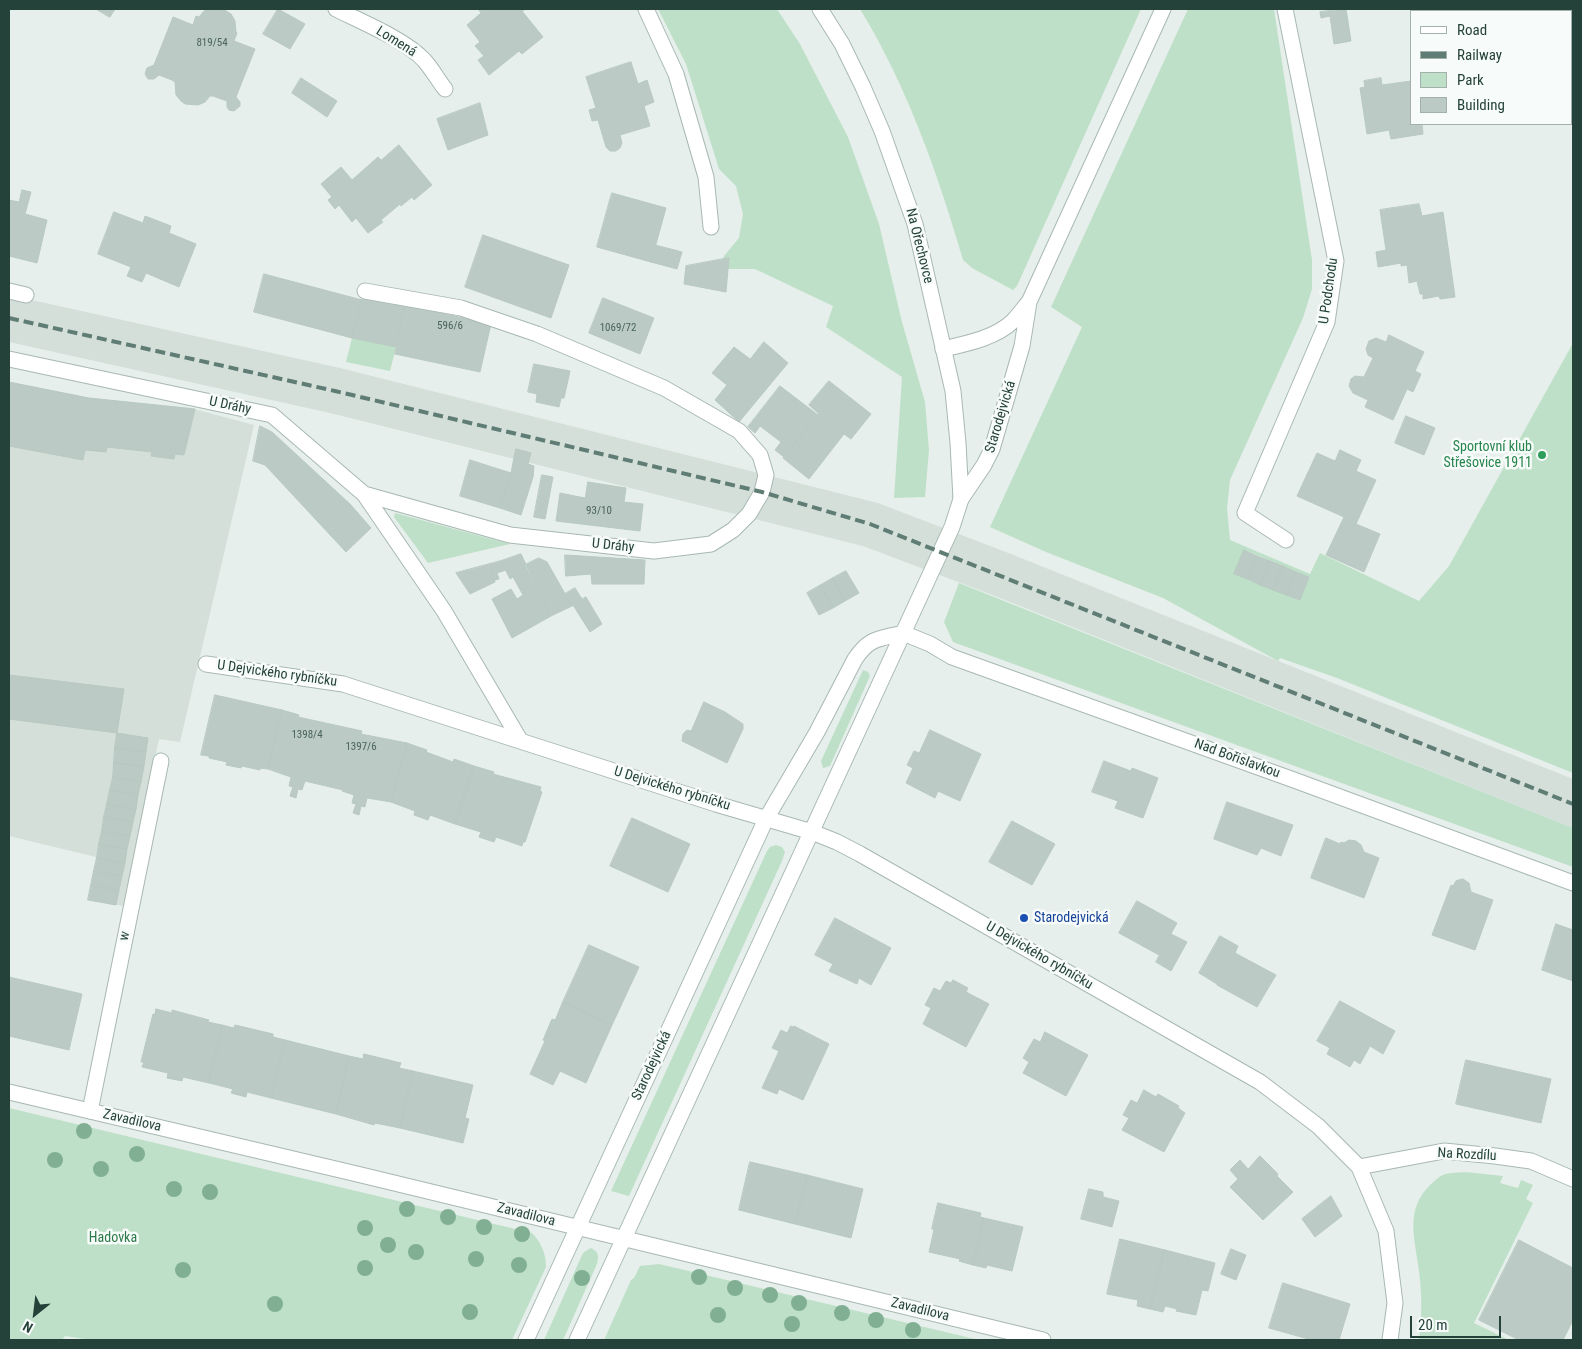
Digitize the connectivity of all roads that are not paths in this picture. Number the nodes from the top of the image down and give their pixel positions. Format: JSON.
{"nodes":[{"id":1,"x":336,"y":9,"type":"edge"},
{"id":2,"x":646,"y":9,"type":"edge"},
{"id":3,"x":820,"y":9,"type":"edge"},
{"id":4,"x":1163,"y":9,"type":"edge"},
{"id":5,"x":1285,"y":9,"type":"edge"},
{"id":6,"x":445,"y":90,"type":"dead end"},
{"id":7,"x":711,"y":226,"type":"dead end"},
{"id":8,"x":365,"y":290,"type":"dead end"},
{"id":9,"x":9,"y":291,"type":"edge"},
{"id":10,"x":26,"y":295,"type":"dead end"},
{"id":11,"x":1029,"y":302,"type":"junction"},
{"id":12,"x":943,"y":349,"type":"junction"},
{"id":13,"x":9,"y":359,"type":"edge"},
{"id":14,"x":364,"y":494,"type":"junction"},
{"id":15,"x":961,"y":499,"type":"junction"},
{"id":16,"x":1286,"y":540,"type":"dead end"},
{"id":17,"x":903,"y":633,"type":"junction"},
{"id":18,"x":206,"y":664,"type":"dead end"},
{"id":19,"x":520,"y":740,"type":"junction"},
{"id":20,"x":161,"y":761,"type":"dead end"},
{"id":21,"x":766,"y":819,"type":"junction"},
{"id":22,"x":812,"y":832,"type":"junction"},
{"id":23,"x":1573,"y":883,"type":"edge"},
{"id":24,"x":9,"y":1092,"type":"edge"},
{"id":25,"x":90,"y":1111,"type":"junction"},
{"id":26,"x":1359,"y":1167,"type":"junction"},
{"id":27,"x":1573,"y":1179,"type":"edge"},
{"id":28,"x":577,"y":1228,"type":"junction"},
{"id":29,"x":624,"y":1239,"type":"junction"},
{"id":30,"x":526,"y":1340,"type":"edge"},
{"id":31,"x":577,"y":1340,"type":"edge"},
{"id":32,"x":1043,"y":1340,"type":"edge"},
{"id":33,"x":1390,"y":1340,"type":"edge"}],
"edges":[{"from":1,"to":6,"type":"street","name":"Lomená"},
{"from":2,"to":7,"type":"street"},
{"from":3,"to":12,"type":"street","name":"Na Ořechovce"},
{"from":4,"to":11,"type":"street","name":"Starodejvická"},
{"from":5,"to":16,"type":"street","name":"U Podchodu"},
{"from":8,"to":14,"type":"street","name":"U Dráhy"},
{"from":9,"to":10,"type":"street"},
{"from":11,"to":12,"type":"street","name":"Starodejvická"},
{"from":11,"to":15,"type":"street","name":"Starodejvická"},
{"from":12,"to":15,"type":"street","name":"Na Ořechovce"},
{"from":13,"to":14,"type":"street","name":"U Dráhy"},
{"from":14,"to":19,"type":"street"},
{"from":15,"to":17,"type":"street","name":"Starodejvická"},
{"from":17,"to":21,"type":"street","name":"Starodejvická"},
{"from":17,"to":22,"type":"street","name":"Starodejvická"},
{"from":17,"to":23,"type":"street","name":"Nad Bořislavkou"},
{"from":18,"to":19,"type":"street","name":"U Dejvického rybníčku"},
{"from":19,"to":21,"type":"street","name":"U Dejvického rybníčku"},
{"from":20,"to":25,"type":"street","name":"w"},
{"from":21,"to":22,"type":"street","name":"U Dejvického rybníčku"},
{"from":21,"to":28,"type":"street","name":"Starodejvická"},
{"from":22,"to":26,"type":"street","name":"U Dejvického rybníčku"},
{"from":22,"to":29,"type":"street","name":"Starodejvická"},
{"from":24,"to":25,"type":"street","name":"Zavadilova"},
{"from":25,"to":28,"type":"street","name":"Zavadilova"},
{"from":26,"to":27,"type":"street","name":"Na Rozdílu"},
{"from":26,"to":33,"type":"street","name":"U Dejvického rybníčku"},
{"from":28,"to":29,"type":"street","name":"Zavadilova"},
{"from":28,"to":30,"type":"street","name":"Starodejvická"},
{"from":29,"to":31,"type":"street","name":"Starodejvická"},
{"from":29,"to":32,"type":"street","name":"Zavadilova"}]}
